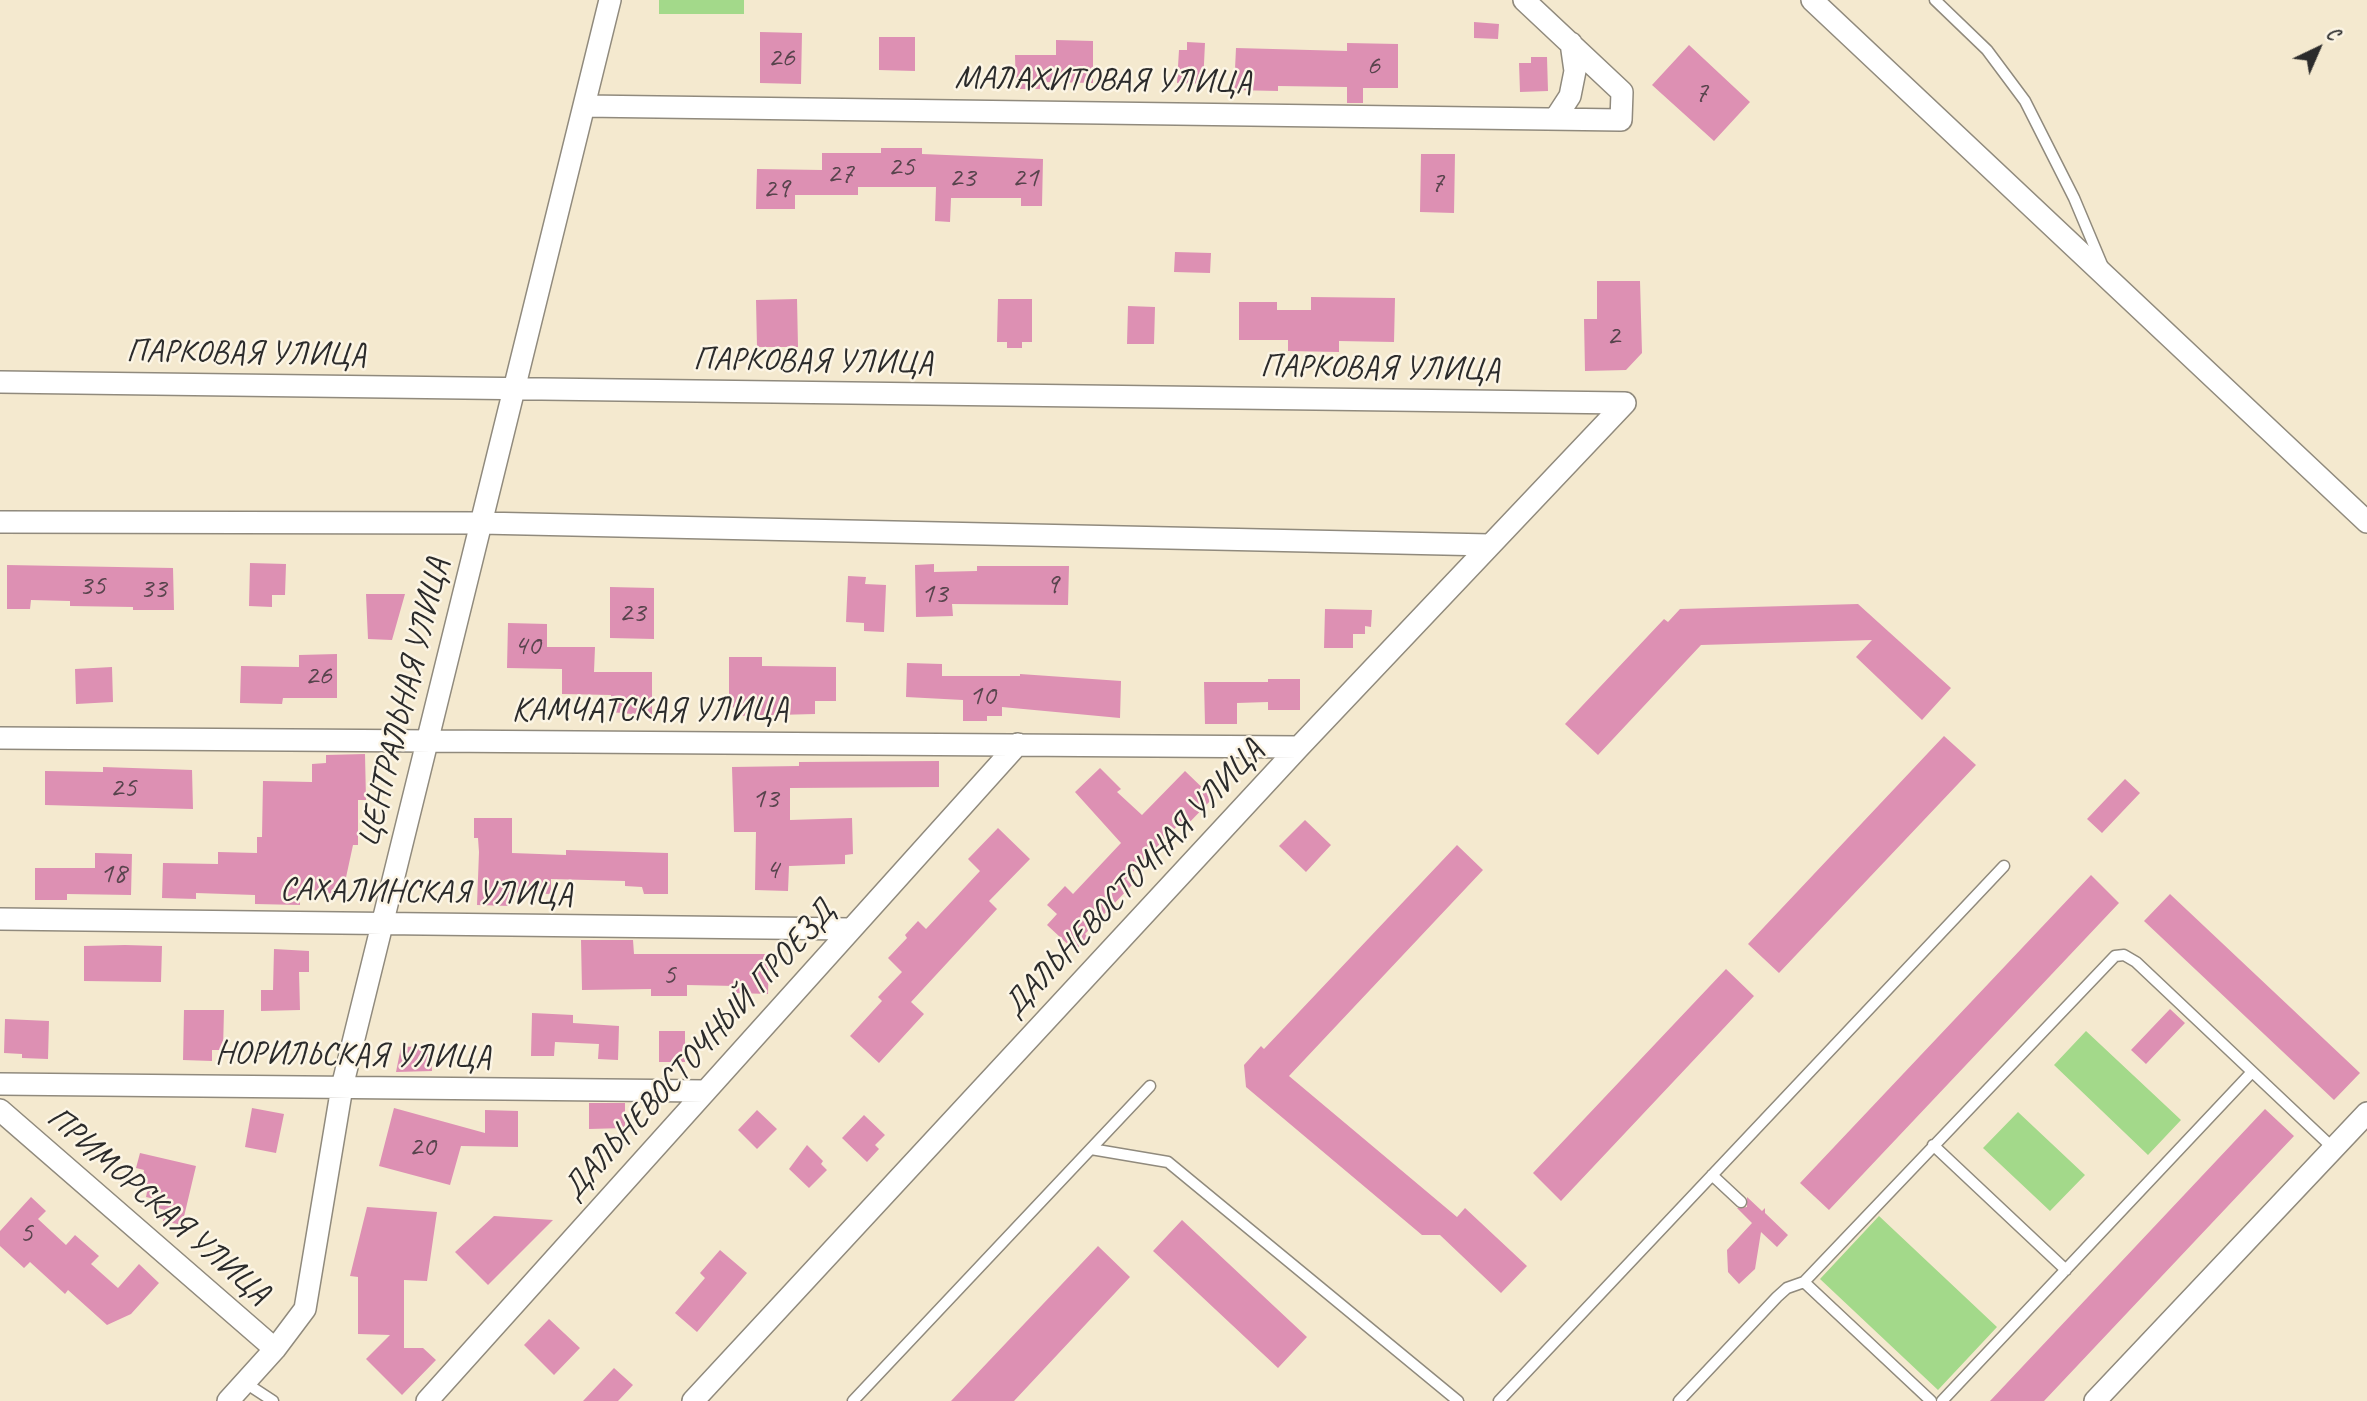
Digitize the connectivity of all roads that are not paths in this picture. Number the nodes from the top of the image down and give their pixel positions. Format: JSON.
{"nodes":[{"id":1,"x":610,"y":0,"type":"edge"},
{"id":2,"x":1524,"y":0,"type":"edge"},
{"id":3,"x":1811,"y":0,"type":"edge"},
{"id":4,"x":1935,"y":0,"type":"edge"},
{"id":5,"x":1572,"y":43,"type":"junction"},
{"id":6,"x":584,"y":106,"type":"junction"},
{"id":7,"x":1555,"y":119,"type":"junction"},
{"id":8,"x":2109,"y":280,"type":"junction"},
{"id":9,"x":0,"y":382,"type":"edge"},
{"id":10,"x":514,"y":390,"type":"junction"},
{"id":11,"x":1625,"y":403,"type":"joint"},
{"id":12,"x":0,"y":522,"type":"edge"},
{"id":13,"x":2367,"y":522,"type":"edge"},
{"id":14,"x":481,"y":523,"type":"junction"},
{"id":15,"x":1490,"y":545,"type":"junction"},
{"id":16,"x":0,"y":738,"type":"edge"},
{"id":17,"x":427,"y":741,"type":"junction"},
{"id":18,"x":1018,"y":744,"type":"junction"},
{"id":19,"x":1299,"y":747,"type":"junction"},
{"id":20,"x":2004,"y":866,"type":"dead end"},
{"id":21,"x":0,"y":919,"type":"edge"},
{"id":22,"x":382,"y":925,"type":"junction"},
{"id":23,"x":851,"y":929,"type":"junction"},
{"id":24,"x":2252,"y":1072,"type":"junction"},
{"id":25,"x":0,"y":1084,"type":"edge"},
{"id":26,"x":1150,"y":1086,"type":"dead end"},
{"id":27,"x":342,"y":1087,"type":"junction"},
{"id":28,"x":705,"y":1091,"type":"junction"},
{"id":29,"x":0,"y":1110,"type":"edge"},
{"id":30,"x":2367,"y":1112,"type":"edge"},
{"id":31,"x":1933,"y":1145,"type":"junction"},
{"id":32,"x":2333,"y":1148,"type":"junction"},
{"id":33,"x":1091,"y":1149,"type":"junction"},
{"id":34,"x":1713,"y":1175,"type":"junction"},
{"id":35,"x":1741,"y":1202,"type":"dead end"},
{"id":36,"x":2066,"y":1270,"type":"junction"},
{"id":37,"x":1804,"y":1282,"type":"junction"},
{"id":38,"x":275,"y":1349,"type":"junction"},
{"id":39,"x":244,"y":1382,"type":"junction"},
{"id":40,"x":228,"y":1401,"type":"edge"},
{"id":41,"x":273,"y":1401,"type":"edge"},
{"id":42,"x":427,"y":1401,"type":"edge"},
{"id":43,"x":693,"y":1401,"type":"edge"},
{"id":44,"x":853,"y":1401,"type":"edge"},
{"id":45,"x":1458,"y":1401,"type":"edge"},
{"id":46,"x":1499,"y":1401,"type":"edge"},
{"id":47,"x":1679,"y":1401,"type":"edge"},
{"id":48,"x":1931,"y":1401,"type":"edge"},
{"id":49,"x":1942,"y":1401,"type":"edge"},
{"id":50,"x":2095,"y":1401,"type":"edge"}],
"edges":[{"from":1,"to":6,"type":"street","name":"ЦЕНТРАЛЬНАЯ УЛИЦА"},
{"from":2,"to":5,"type":"street"},
{"from":3,"to":8,"type":"street"},
{"from":4,"to":8,"type":"lane"},
{"from":5,"to":7,"type":"street"},
{"from":5,"to":7,"type":"street","name":"МАЛАХИТОВАЯ УЛИЦА"},
{"from":6,"to":7,"type":"street","name":"МАЛАХИТОВАЯ УЛИЦА"},
{"from":6,"to":10,"type":"street","name":"ЦЕНТРАЛЬНАЯ УЛИЦА"},
{"from":8,"to":13,"type":"street"},
{"from":9,"to":10,"type":"street","name":"ПАРКОВАЯ УЛИЦА"},
{"from":10,"to":11,"type":"street","name":"ПАРКОВАЯ УЛИЦА"},
{"from":10,"to":14,"type":"street","name":"ЦЕНТРАЛЬНАЯ УЛИЦА"},
{"from":11,"to":15,"type":"street","name":"ДАЛЬНЕВОСТОЧНАЯ УЛИЦА"},
{"from":12,"to":14,"type":"street"},
{"from":14,"to":15,"type":"street"},
{"from":14,"to":17,"type":"street","name":"ЦЕНТРАЛЬНАЯ УЛИЦА"},
{"from":15,"to":19,"type":"street","name":"ДАЛЬНЕВОСТОЧНАЯ УЛИЦА"},
{"from":16,"to":17,"type":"street","name":"КАМЧАТСКАЯ УЛИЦА"},
{"from":17,"to":18,"type":"street","name":"КАМЧАТСКАЯ УЛИЦА"},
{"from":17,"to":22,"type":"street","name":"ЦЕНТРАЛЬНАЯ УЛИЦА"},
{"from":18,"to":19,"type":"street","name":"КАМЧАТСКАЯ УЛИЦА"},
{"from":18,"to":23,"type":"street","name":"ДАЛЬНЕВОСТОЧНЫЙ ПРОЕЗД"},
{"from":19,"to":43,"type":"street","name":"ДАЛЬНЕВОСТОЧНАЯ УЛИЦА"},
{"from":20,"to":34,"type":"lane"},
{"from":21,"to":22,"type":"street","name":"САХАЛИНСКАЯ УЛИЦА"},
{"from":22,"to":23,"type":"street","name":"САХАЛИНСКАЯ УЛИЦА"},
{"from":22,"to":27,"type":"street","name":"ЦЕНТРАЛЬНАЯ УЛИЦА"},
{"from":23,"to":28,"type":"street","name":"ДАЛЬНЕВОСТОЧНЫЙ ПРОЕЗД"},
{"from":24,"to":31,"type":"lane"},
{"from":24,"to":32,"type":"lane"},
{"from":24,"to":36,"type":"lane"},
{"from":25,"to":27,"type":"street","name":"НОРИЛЬСКАЯ УЛИЦА"},
{"from":26,"to":33,"type":"lane"},
{"from":27,"to":28,"type":"street","name":"НОРИЛЬСКАЯ УЛИЦА"},
{"from":27,"to":38,"type":"street","name":"ЦЕНТРАЛЬНАЯ УЛИЦА"},
{"from":28,"to":42,"type":"street","name":"ДАЛЬНЕВОСТОЧНЫЙ ПРОЕЗД"},
{"from":29,"to":38,"type":"street","name":"ПРИМОРСКАЯ УЛИЦА"},
{"from":30,"to":32,"type":"street"},
{"from":31,"to":36,"type":"lane"},
{"from":31,"to":37,"type":"lane"},
{"from":32,"to":50,"type":"street"},
{"from":33,"to":44,"type":"lane"},
{"from":33,"to":45,"type":"lane"},
{"from":34,"to":35,"type":"lane"},
{"from":34,"to":46,"type":"lane"},
{"from":36,"to":49,"type":"lane"},
{"from":37,"to":47,"type":"lane"},
{"from":37,"to":48,"type":"lane"},
{"from":38,"to":39,"type":"street","name":"ЦЕНТРАЛЬНАЯ УЛИЦА"},
{"from":39,"to":40,"type":"street","name":"ЦЕНТРАЛЬНАЯ УЛИЦА"},
{"from":39,"to":41,"type":"lane"}]}
